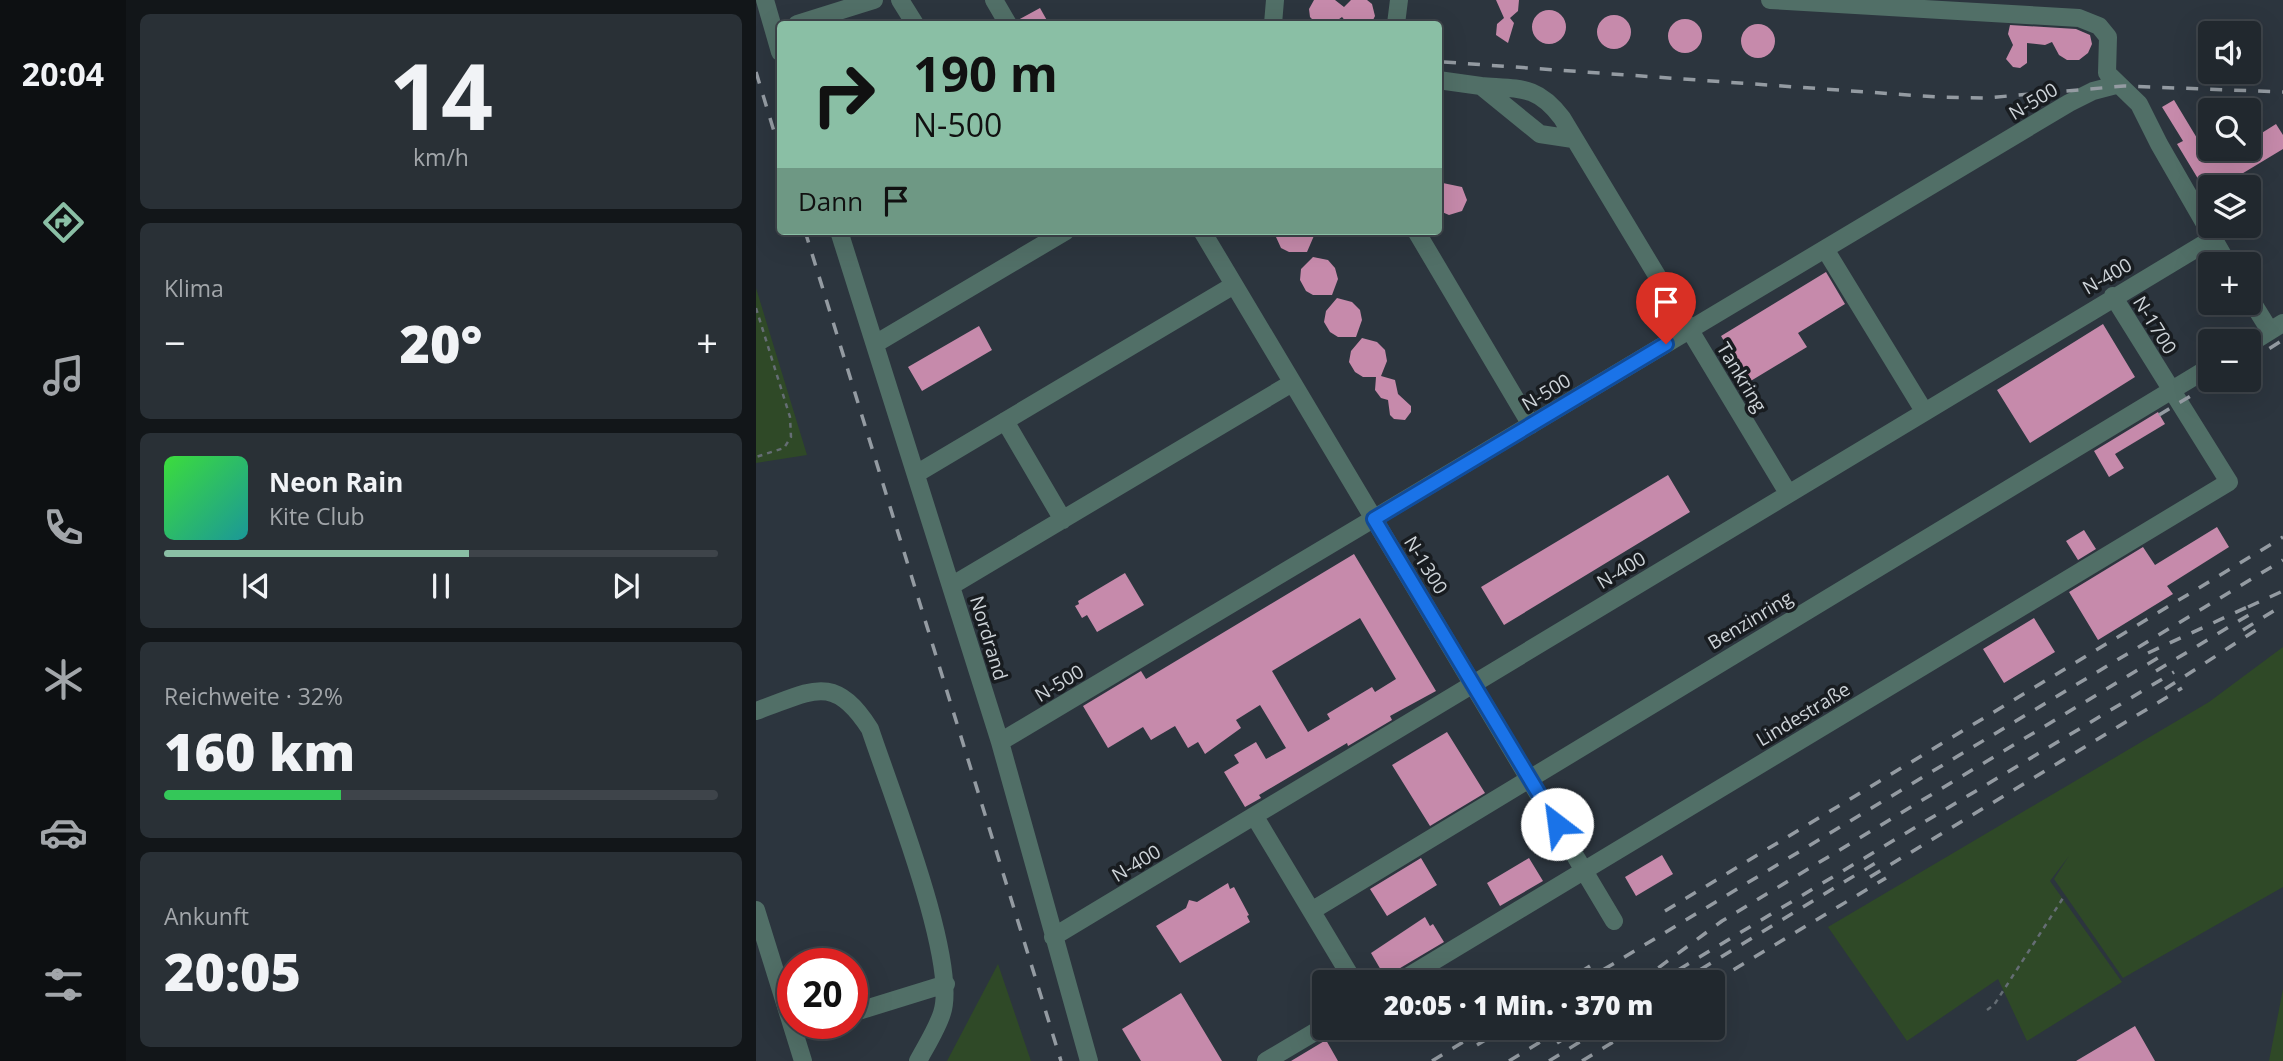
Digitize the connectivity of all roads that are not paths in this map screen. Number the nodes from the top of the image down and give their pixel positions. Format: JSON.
{"nodes":[{"id":1,"x":765,"y":0,"type":"edge"},
{"id":2,"x":874,"y":0,"type":"edge"},
{"id":3,"x":900,"y":0,"type":"edge"},
{"id":4,"x":994,"y":0,"type":"edge"},
{"id":5,"x":1275,"y":0,"type":"edge"},
{"id":6,"x":1399,"y":0,"type":"edge"},
{"id":7,"x":1770,"y":0,"type":"edge"},
{"id":8,"x":807,"y":21,"type":"edge"},
{"id":9,"x":913,"y":21,"type":"edge"},
{"id":10,"x":1006,"y":21,"type":"edge"},
{"id":11,"x":1273,"y":21,"type":"edge"},
{"id":12,"x":1396,"y":21,"type":"edge"},
{"id":13,"x":777,"y":31,"type":"edge"},
{"id":14,"x":1442,"y":81,"type":"edge"},
{"id":15,"x":2116,"y":85,"type":"junction"},
{"id":16,"x":1481,"y":86,"type":"junction"},
{"id":17,"x":1573,"y":139,"type":"junction"},
{"id":18,"x":840,"y":235,"type":"edge"},
{"id":19,"x":1204,"y":235,"type":"edge"},
{"id":20,"x":1418,"y":235,"type":"edge"},
{"id":21,"x":1040,"y":238,"type":"edge"},
{"id":22,"x":2212,"y":239,"type":"junction"},
{"id":23,"x":1825,"y":249,"type":"junction"},
{"id":24,"x":2220,"y":252,"type":"edge"},
{"id":25,"x":1234,"y":285,"type":"junction"},
{"id":26,"x":2113,"y":296,"type":"junction"},
{"id":27,"x":2261,"y":310,"type":"edge"},
{"id":28,"x":2277,"y":327,"type":"edge"},
{"id":29,"x":1689,"y":331,"type":"junction"},
{"id":30,"x":2261,"y":337,"type":"edge"},
{"id":31,"x":875,"y":344,"type":"junction"},
{"id":32,"x":2198,"y":375,"type":"edge"},
{"id":33,"x":1292,"y":383,"type":"junction"},
{"id":34,"x":2172,"y":391,"type":"junction"},
{"id":35,"x":1924,"y":411,"type":"junction"},
{"id":36,"x":1005,"y":421,"type":"junction"},
{"id":37,"x":1531,"y":425,"type":"junction"},
{"id":38,"x":916,"y":474,"type":"junction"},
{"id":39,"x":2229,"y":482,"type":"joint"},
{"id":40,"x":1788,"y":493,"type":"junction"},
{"id":41,"x":1374,"y":519,"type":"junction"},
{"id":42,"x":1063,"y":520,"type":"junction"},
{"id":43,"x":951,"y":586,"type":"junction"},
{"id":44,"x":1474,"y":683,"type":"junction"},
{"id":45,"x":756,"y":711,"type":"edge"},
{"id":46,"x":1000,"y":743,"type":"junction"},
{"id":47,"x":1530,"y":778,"type":"junction"},
{"id":48,"x":1255,"y":817,"type":"junction"},
{"id":49,"x":1584,"y":871,"type":"junction"},
{"id":50,"x":756,"y":910,"type":"edge"},
{"id":51,"x":1313,"y":910,"type":"junction"},
{"id":52,"x":1614,"y":921,"type":"dead end"},
{"id":53,"x":1053,"y":937,"type":"junction"},
{"id":54,"x":1347,"y":970,"type":"edge"},
{"id":55,"x":1418,"y":970,"type":"edge"},
{"id":56,"x":777,"y":976,"type":"edge"},
{"id":57,"x":946,"y":984,"type":"junction"},
{"id":58,"x":868,"y":1008,"type":"edge"},
{"id":59,"x":1312,"y":1034,"type":"edge"},
{"id":60,"x":797,"y":1039,"type":"edge"},
{"id":61,"x":803,"y":1061,"type":"edge"},
{"id":62,"x":918,"y":1061,"type":"edge"},
{"id":63,"x":1089,"y":1061,"type":"edge"},
{"id":64,"x":1266,"y":1061,"type":"edge"}],
"edges":[{"from":1,"to":13,"type":"lane"},
{"from":2,"to":8,"type":"lane"},
{"from":3,"to":9,"type":"lane"},
{"from":4,"to":10,"type":"lane"},
{"from":5,"to":11,"type":"lane"},
{"from":6,"to":12,"type":"lane"},
{"from":7,"to":15,"type":"lane"},
{"from":14,"to":16,"type":"lane","name":"Tankring"},
{"from":15,"to":22,"type":"lane"},
{"from":15,"to":23,"type":"lane","name":"N-500"},
{"from":16,"to":17,"type":"lane"},
{"from":16,"to":17,"type":"lane","name":"Tankring"},
{"from":17,"to":29,"type":"lane","name":"Tankring"},
{"from":18,"to":31,"type":"lane","name":"Nordrand"},
{"from":19,"to":25,"type":"lane","name":"N-1300"},
{"from":20,"to":37,"type":"lane"},
{"from":21,"to":31,"type":"lane"},
{"from":22,"to":24,"type":"lane"},
{"from":22,"to":26,"type":"lane","name":"N-400"},
{"from":23,"to":29,"type":"lane","name":"N-500"},
{"from":23,"to":35,"type":"lane"},
{"from":25,"to":33,"type":"lane","name":"N-1300"},
{"from":25,"to":36,"type":"lane"},
{"from":26,"to":34,"type":"lane","name":"N-1700"},
{"from":26,"to":35,"type":"lane","name":"N-400"},
{"from":27,"to":28,"type":"lane"},
{"from":28,"to":30,"type":"lane"},
{"from":29,"to":37,"type":"lane","name":"N-500"},
{"from":29,"to":40,"type":"lane","name":"Tankring"},
{"from":31,"to":38,"type":"lane","name":"Nordrand"},
{"from":32,"to":34,"type":"lane","name":"Benzinring"},
{"from":33,"to":41,"type":"lane","name":"N-1300"},
{"from":33,"to":42,"type":"lane"},
{"from":34,"to":39,"type":"lane","name":"N-1700"},
{"from":34,"to":47,"type":"lane","name":"Benzinring"},
{"from":35,"to":40,"type":"lane","name":"N-400"},
{"from":36,"to":38,"type":"lane"},
{"from":36,"to":42,"type":"lane"},
{"from":37,"to":41,"type":"lane","name":"N-500"},
{"from":38,"to":43,"type":"lane","name":"Nordrand"},
{"from":39,"to":49,"type":"lane","name":"Lindestraße"},
{"from":40,"to":44,"type":"lane","name":"N-400"},
{"from":41,"to":44,"type":"lane","name":"N-1300"},
{"from":41,"to":46,"type":"lane","name":"N-500"},
{"from":42,"to":43,"type":"lane"},
{"from":43,"to":46,"type":"lane","name":"Nordrand"},
{"from":44,"to":47,"type":"lane","name":"N-1300"},
{"from":44,"to":48,"type":"lane","name":"N-400"},
{"from":45,"to":57,"type":"lane"},
{"from":46,"to":53,"type":"lane","name":"Nordrand"},
{"from":47,"to":49,"type":"lane","name":"N-1300"},
{"from":47,"to":51,"type":"lane","name":"Benzinring"},
{"from":48,"to":51,"type":"lane"},
{"from":48,"to":53,"type":"lane","name":"N-400"},
{"from":49,"to":52,"type":"lane","name":"N-1300"},
{"from":49,"to":55,"type":"lane","name":"Lindestraße"},
{"from":50,"to":56,"type":"lane"},
{"from":51,"to":54,"type":"lane"},
{"from":53,"to":63,"type":"lane","name":"Nordrand"},
{"from":57,"to":58,"type":"lane"},
{"from":57,"to":62,"type":"lane"},
{"from":59,"to":64,"type":"lane"},
{"from":60,"to":61,"type":"lane"}]}
